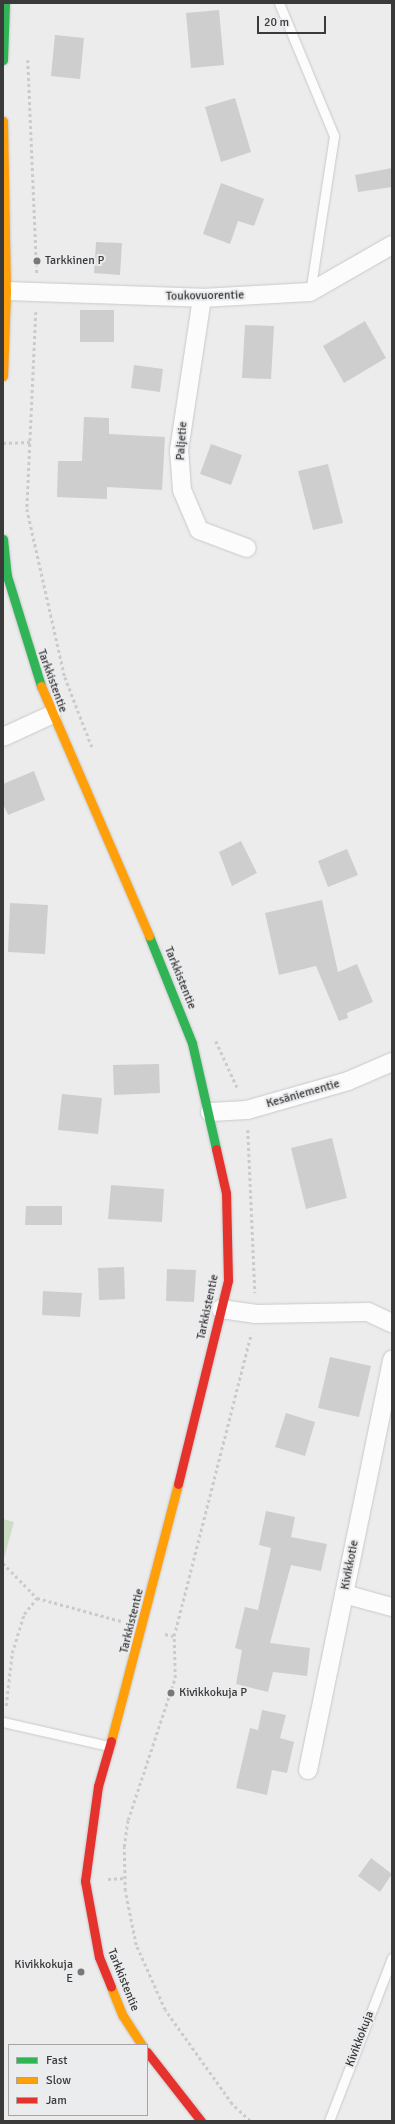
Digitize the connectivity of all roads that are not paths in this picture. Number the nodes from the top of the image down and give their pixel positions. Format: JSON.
{"nodes":[{"id":1,"x":5,"y":3,"type":"edge"},
{"id":2,"x":279,"y":3,"type":"edge"},
{"id":3,"x":3,"y":60,"type":"edge"},
{"id":4,"x":3,"y":121,"type":"edge"},
{"id":5,"x":392,"y":245,"type":"edge"},
{"id":6,"x":6,"y":291,"type":"junction"},
{"id":7,"x":310,"y":292,"type":"junction"},
{"id":8,"x":202,"y":298,"type":"junction"},
{"id":9,"x":3,"y":376,"type":"edge"},
{"id":10,"x":3,"y":539,"type":"edge"},
{"id":11,"x":246,"y":548,"type":"dead end"},
{"id":12,"x":5,"y":577,"type":"edge"},
{"id":13,"x":51,"y":715,"type":"junction"},
{"id":14,"x":3,"y":737,"type":"edge"},
{"id":15,"x":392,"y":1062,"type":"edge"},
{"id":16,"x":210,"y":1112,"type":"junction"},
{"id":17,"x":221,"y":1309,"type":"junction"},
{"id":18,"x":392,"y":1323,"type":"edge"},
{"id":19,"x":392,"y":1359,"type":"edge"},
{"id":20,"x":344,"y":1594,"type":"junction"},
{"id":21,"x":392,"y":1607,"type":"edge"},
{"id":22,"x":4,"y":1717,"type":"edge"},
{"id":23,"x":109,"y":1746,"type":"junction"},
{"id":24,"x":308,"y":1770,"type":"dead end"},
{"id":25,"x":392,"y":1958,"type":"edge"},
{"id":26,"x":141,"y":2044,"type":"edge"},
{"id":27,"x":148,"y":2053,"type":"edge"},
{"id":28,"x":201,"y":2121,"type":"edge"},
{"id":29,"x":329,"y":2121,"type":"edge"}],
"edges":[{"from":1,"to":3,"type":"street"},
{"from":2,"to":7,"type":"lane"},
{"from":4,"to":6,"type":"street"},
{"from":5,"to":7,"type":"street","name":"Toukovuorentie"},
{"from":6,"to":8,"type":"street","name":"Toukovuorentie"},
{"from":6,"to":9,"type":"street"},
{"from":7,"to":8,"type":"street","name":"Toukovuorentie"},
{"from":8,"to":11,"type":"street","name":"Paljetie"},
{"from":10,"to":12,"type":"street","name":"Tarkkistentie"},
{"from":12,"to":13,"type":"street","name":"Tarkkistentie"},
{"from":13,"to":14,"type":"street"},
{"from":13,"to":16,"type":"street","name":"Tarkkistentie"},
{"from":15,"to":16,"type":"street","name":"Kesäniementie"},
{"from":16,"to":17,"type":"street","name":"Tarkkistentie"},
{"from":17,"to":18,"type":"street"},
{"from":17,"to":23,"type":"street","name":"Tarkkistentie"},
{"from":19,"to":20,"type":"street","name":"Kivikkotie"},
{"from":20,"to":21,"type":"street"},
{"from":20,"to":24,"type":"street","name":"Kivikkotie"},
{"from":22,"to":23,"type":"lane"},
{"from":23,"to":26,"type":"street","name":"Tarkkistentie"},
{"from":25,"to":29,"type":"lane","name":"Kivikkokuja"},
{"from":27,"to":28,"type":"street"}]}
